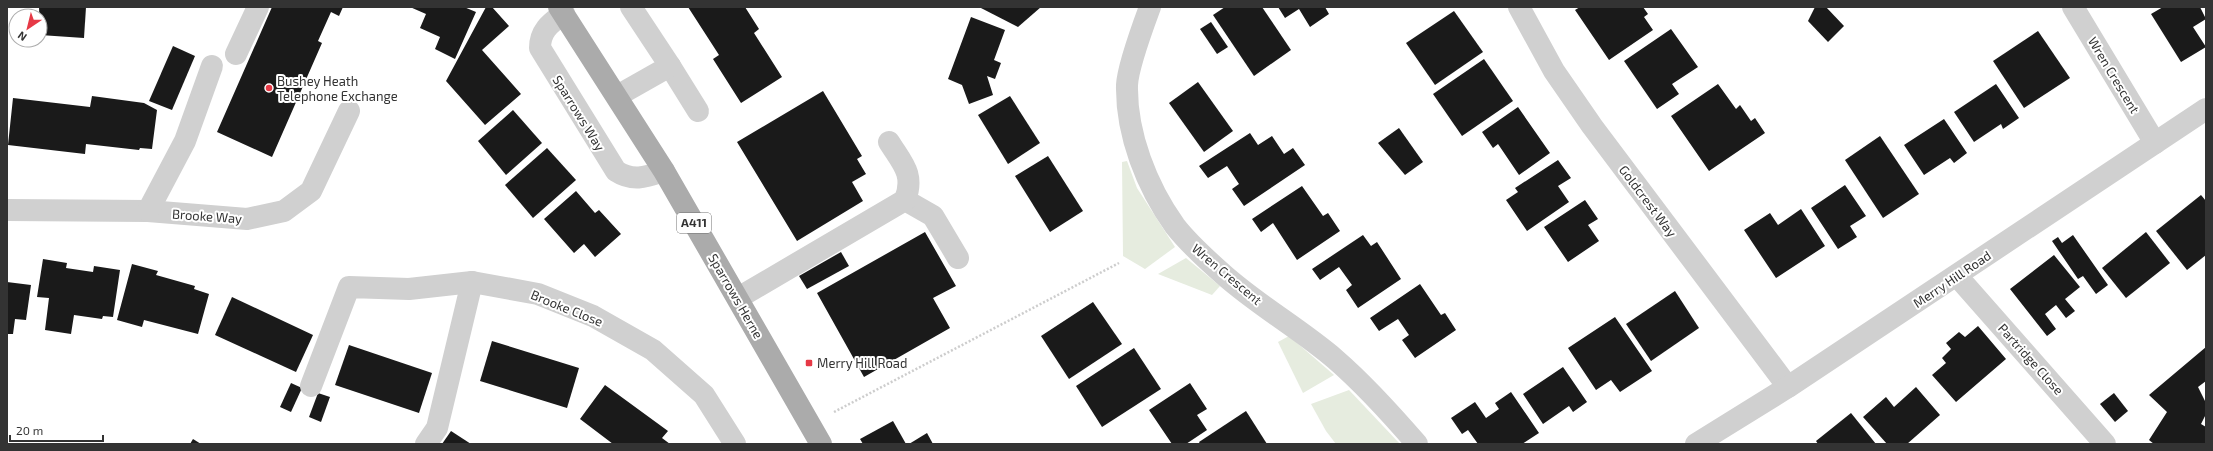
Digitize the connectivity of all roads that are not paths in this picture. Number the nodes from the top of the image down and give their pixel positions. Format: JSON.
{"nodes":[{"id":1,"x":258,"y":7,"type":"edge"},
{"id":2,"x":631,"y":7,"type":"edge"},
{"id":3,"x":1150,"y":7,"type":"edge"},
{"id":4,"x":1518,"y":7,"type":"edge"},
{"id":5,"x":2073,"y":7,"type":"edge"},
{"id":6,"x":562,"y":10,"type":"edge"},
{"id":7,"x":236,"y":54,"type":"dead end"},
{"id":8,"x":212,"y":66,"type":"dead end"},
{"id":9,"x":670,"y":66,"type":"junction"},
{"id":10,"x":617,"y":96,"type":"junction"},
{"id":11,"x":2206,"y":109,"type":"edge"},
{"id":12,"x":349,"y":110,"type":"dead end"},
{"id":13,"x":698,"y":111,"type":"dead end"},
{"id":14,"x":889,"y":142,"type":"dead end"},
{"id":15,"x":2156,"y":143,"type":"junction"},
{"id":16,"x":664,"y":171,"type":"junction"},
{"id":17,"x":905,"y":200,"type":"junction"},
{"id":18,"x":7,"y":210,"type":"edge"},
{"id":19,"x":148,"y":211,"type":"junction"},
{"id":20,"x":958,"y":258,"type":"dead end"},
{"id":21,"x":1957,"y":276,"type":"junction"},
{"id":22,"x":472,"y":282,"type":"junction"},
{"id":23,"x":738,"y":298,"type":"junction"},
{"id":24,"x":311,"y":386,"type":"dead end"},
{"id":25,"x":1788,"y":387,"type":"junction"},
{"id":26,"x":426,"y":444,"type":"edge"},
{"id":27,"x":736,"y":444,"type":"edge"},
{"id":28,"x":822,"y":444,"type":"edge"},
{"id":29,"x":1417,"y":444,"type":"edge"},
{"id":30,"x":1696,"y":444,"type":"edge"},
{"id":31,"x":2105,"y":444,"type":"edge"}],
"edges":[{"from":1,"to":7,"type":"street"},
{"from":2,"to":9,"type":"street"},
{"from":3,"to":29,"type":"street","name":"Wren Crescent"},
{"from":4,"to":25,"type":"street","name":"Goldcrest Way"},
{"from":5,"to":15,"type":"street","name":"Wren Crescent"},
{"from":6,"to":10,"type":"main road","name":"Sparrows Herne","number":"A411"},
{"from":6,"to":16,"type":"street","name":"Sparrows Way"},
{"from":8,"to":19,"type":"street"},
{"from":9,"to":10,"type":"street"},
{"from":9,"to":13,"type":"street"},
{"from":10,"to":16,"type":"main road","name":"Sparrows Herne","number":"A411"},
{"from":11,"to":15,"type":"street","name":"Merry Hill Road"},
{"from":12,"to":19,"type":"street","name":"Brooke Way"},
{"from":14,"to":17,"type":"street"},
{"from":15,"to":21,"type":"street","name":"Merry Hill Road"},
{"from":16,"to":23,"type":"main road","name":"Sparrows Herne","number":"A411"},
{"from":17,"to":20,"type":"street"},
{"from":17,"to":23,"type":"street"},
{"from":18,"to":19,"type":"street","name":"Brooke Way"},
{"from":21,"to":25,"type":"street","name":"Merry Hill Road"},
{"from":21,"to":31,"type":"street","name":"Partridge Close"},
{"from":22,"to":24,"type":"street","name":"Brooke Close"},
{"from":22,"to":26,"type":"street"},
{"from":22,"to":27,"type":"street","name":"Brooke Close"},
{"from":23,"to":28,"type":"main road","name":"Sparrows Herne","number":"A411"},
{"from":25,"to":30,"type":"street","name":"Merry Hill Road"}]}
